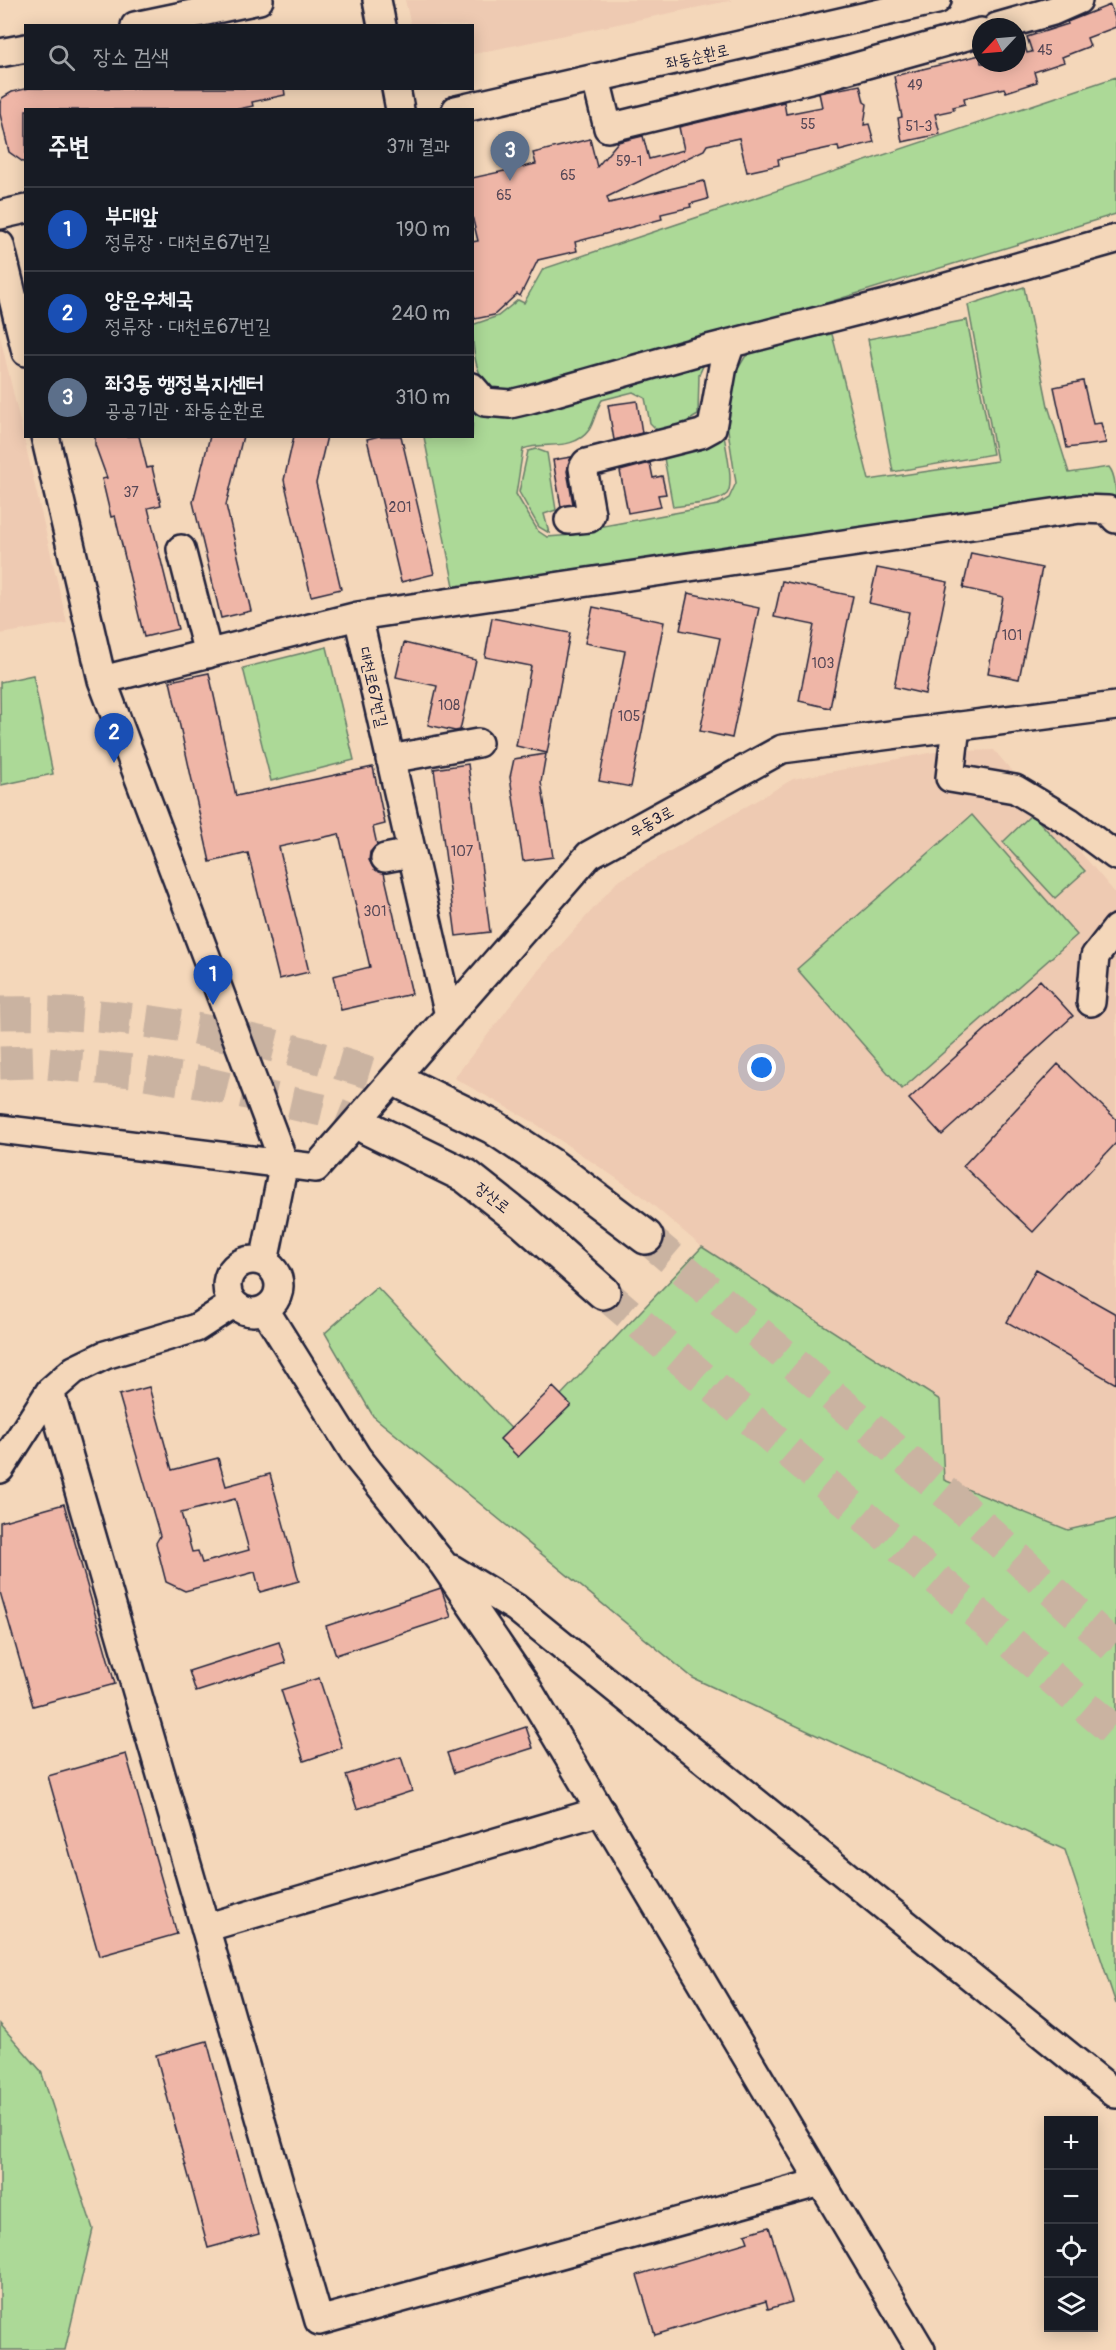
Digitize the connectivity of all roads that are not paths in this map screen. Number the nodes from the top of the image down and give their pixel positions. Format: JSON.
{"nodes":[{"id":1,"x":260,"y":0,"type":"edge"},
{"id":2,"x":377,"y":0,"type":"edge"},
{"id":3,"x":937,"y":0,"type":"edge"},
{"id":4,"x":1078,"y":0,"type":"edge"},
{"id":5,"x":1026,"y":19,"type":"edge"},
{"id":6,"x":145,"y":24,"type":"edge"},
{"id":7,"x":382,"y":24,"type":"edge"},
{"id":8,"x":972,"y":35,"type":"edge"},
{"id":9,"x":24,"y":48,"type":"edge"},
{"id":10,"x":0,"y":53,"type":"edge"},
{"id":11,"x":596,"y":79,"type":"junction"},
{"id":12,"x":396,"y":90,"type":"edge"},
{"id":13,"x":400,"y":108,"type":"edge"},
{"id":14,"x":465,"y":108,"type":"edge"},
{"id":15,"x":24,"y":209,"type":"edge"},
{"id":16,"x":0,"y":215,"type":"edge"},
{"id":17,"x":1116,"y":239,"type":"edge"},
{"id":18,"x":0,"y":245,"type":"edge"},
{"id":19,"x":731,"y":343,"type":"junction"},
{"id":20,"x":24,"y":344,"type":"edge"},
{"id":21,"x":474,"y":389,"type":"edge"},
{"id":22,"x":45,"y":438,"type":"edge"},
{"id":23,"x":1116,"y":519,"type":"edge"},
{"id":24,"x":569,"y":520,"type":"dead end"},
{"id":25,"x":181,"y":549,"type":"dead end"},
{"id":26,"x":358,"y":616,"type":"junction"},
{"id":27,"x":208,"y":654,"type":"junction"},
{"id":28,"x":102,"y":680,"type":"junction"},
{"id":29,"x":1116,"y":706,"type":"edge"},
{"id":30,"x":956,"y":726,"type":"junction"},
{"id":31,"x":478,"y":743,"type":"dead end"},
{"id":32,"x":390,"y":759,"type":"junction"},
{"id":33,"x":1116,"y":856,"type":"edge"},
{"id":34,"x":1116,"y":929,"type":"edge"},
{"id":35,"x":1091,"y":1002,"type":"dead end"},
{"id":36,"x":448,"y":1016,"type":"junction"},
{"id":37,"x":405,"y":1084,"type":"tunnel mouth"},
{"id":38,"x":368,"y":1128,"type":"tunnel mouth"},
{"id":39,"x":0,"y":1129,"type":"edge"},
{"id":40,"x":284,"y":1163,"type":"junction"},
{"id":41,"x":646,"y":1237,"type":"tunnel mouth"},
{"id":42,"x":264,"y":1262,"type":"junction"},
{"id":43,"x":603,"y":1292,"type":"tunnel mouth"},
{"id":44,"x":233,"y":1304,"type":"junction"},
{"id":45,"x":265,"y":1310,"type":"junction"},
{"id":46,"x":50,"y":1391,"type":"junction"},
{"id":47,"x":0,"y":1469,"type":"edge"},
{"id":48,"x":443,"y":1564,"type":"junction"},
{"id":49,"x":601,"y":1811,"type":"junction"},
{"id":50,"x":205,"y":1928,"type":"junction"},
{"id":51,"x":1116,"y":2094,"type":"edge"},
{"id":52,"x":821,"y":2182,"type":"junction"},
{"id":53,"x":921,"y":2350,"type":"edge"}],
"edges":[{"from":1,"to":6,"type":"street"},
{"from":2,"to":7,"type":"street"},
{"from":3,"to":11,"type":"street","name":"좌동순환로"},
{"from":4,"to":5,"type":"street"},
{"from":8,"to":11,"type":"street"},
{"from":9,"to":10,"type":"street"},
{"from":11,"to":14,"type":"street","name":"좌동순환로"},
{"from":12,"to":13,"type":"street"},
{"from":15,"to":16,"type":"street"},
{"from":17,"to":19,"type":"street"},
{"from":18,"to":20,"type":"street"},
{"from":19,"to":21,"type":"street"},
{"from":19,"to":24,"type":"street"},
{"from":22,"to":28,"type":"street"},
{"from":23,"to":26,"type":"street"},
{"from":25,"to":27,"type":"street"},
{"from":26,"to":27,"type":"street"},
{"from":26,"to":32,"type":"street","name":"대천로67번길"},
{"from":27,"to":28,"type":"street"},
{"from":28,"to":40,"type":"street"},
{"from":29,"to":30,"type":"street","name":"우동3로"},
{"from":30,"to":33,"type":"street"},
{"from":30,"to":36,"type":"street","name":"우동3로"},
{"from":31,"to":32,"type":"street"},
{"from":32,"to":36,"type":"street","name":"대천로67번길"},
{"from":34,"to":35,"type":"street"},
{"from":36,"to":40,"type":"street","name":"우동3로"},
{"from":37,"to":41,"type":"highway"},
{"from":38,"to":43,"type":"highway","name":"장산로"},
{"from":39,"to":40,"type":"street"},
{"from":40,"to":42,"type":"street"},
{"from":42,"to":44,"type":"street"},
{"from":42,"to":45,"type":"street"},
{"from":44,"to":45,"type":"street"},
{"from":44,"to":46,"type":"street"},
{"from":45,"to":48,"type":"street"},
{"from":46,"to":47,"type":"street"},
{"from":46,"to":50,"type":"street"},
{"from":48,"to":49,"type":"street"},
{"from":48,"to":51,"type":"street"},
{"from":49,"to":50,"type":"street"},
{"from":49,"to":52,"type":"street"},
{"from":50,"to":52,"type":"street"},
{"from":52,"to":53,"type":"street"}]}
